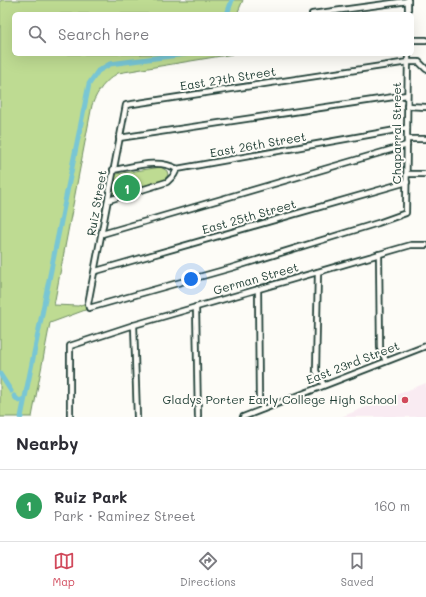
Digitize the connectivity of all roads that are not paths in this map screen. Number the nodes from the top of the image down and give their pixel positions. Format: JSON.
{"nodes":[{"id":1,"x":408,"y":0,"type":"edge"},
{"id":2,"x":326,"y":12,"type":"edge"},
{"id":3,"x":408,"y":12,"type":"edge"},
{"id":4,"x":414,"y":40,"type":"edge"},
{"id":5,"x":426,"y":40,"type":"edge"},
{"id":6,"x":408,"y":56,"type":"edge"},
{"id":7,"x":408,"y":62,"type":"junction"},
{"id":8,"x":426,"y":69,"type":"edge"},
{"id":9,"x":407,"y":95,"type":"junction"},
{"id":10,"x":126,"y":105,"type":"joint"},
{"id":11,"x":407,"y":106,"type":"junction"},
{"id":12,"x":426,"y":107,"type":"edge"},
{"id":13,"x":407,"y":128,"type":"junction"},
{"id":14,"x":119,"y":138,"type":"junction"},
{"id":15,"x":426,"y":139,"type":"edge"},
{"id":16,"x":407,"y":142,"type":"junction"},
{"id":17,"x":177,"y":169,"type":"junction"},
{"id":18,"x":113,"y":170,"type":"junction"},
{"id":19,"x":407,"y":174,"type":"junction"},
{"id":20,"x":426,"y":174,"type":"edge"},
{"id":21,"x":407,"y":182,"type":"junction"},
{"id":22,"x":109,"y":200,"type":"junction"},
{"id":23,"x":102,"y":234,"type":"junction"},
{"id":24,"x":426,"y":245,"type":"edge"},
{"id":25,"x":379,"y":254,"type":"junction"},
{"id":26,"x":96,"y":271,"type":"junction"},
{"id":27,"x":318,"y":272,"type":"junction"},
{"id":28,"x":258,"y":289,"type":"junction"},
{"id":29,"x":88,"y":304,"type":"joint"},
{"id":30,"x":196,"y":307,"type":"junction"},
{"id":31,"x":134,"y":325,"type":"junction"},
{"id":32,"x":426,"y":346,"type":"edge"},
{"id":33,"x":386,"y":361,"type":"junction"},
{"id":34,"x":324,"y":385,"type":"junction"},
{"id":35,"x":264,"y":409,"type":"junction"},
{"id":36,"x":70,"y":417,"type":"edge"},
{"id":37,"x":137,"y":417,"type":"edge"},
{"id":38,"x":198,"y":417,"type":"edge"},
{"id":39,"x":243,"y":417,"type":"edge"}],
"edges":[{"from":1,"to":2,"type":"street"},
{"from":1,"to":3,"type":"street"},
{"from":4,"to":5,"type":"street"},
{"from":6,"to":7,"type":"street","name":"Chaparral Street"},
{"from":7,"to":8,"type":"street","name":"East 27th Street"},
{"from":7,"to":9,"type":"street","name":"Chaparral Street"},
{"from":7,"to":10,"type":"street","name":"East 27th Street"},
{"from":9,"to":11,"type":"street","name":"Chaparral Street"},
{"from":9,"to":14,"type":"street"},
{"from":10,"to":14,"type":"street","name":"Ruiz Street"},
{"from":11,"to":12,"type":"street"},
{"from":11,"to":13,"type":"street","name":"Chaparral Street"},
{"from":13,"to":16,"type":"street","name":"Chaparral Street"},
{"from":13,"to":17,"type":"street","name":"East 26th Street"},
{"from":14,"to":18,"type":"street","name":"Ruiz Street"},
{"from":15,"to":16,"type":"street"},
{"from":16,"to":19,"type":"street","name":"Chaparral Street"},
{"from":16,"to":23,"type":"street"},
{"from":17,"to":18,"type":"street","name":"East 26th Street"},
{"from":17,"to":22,"type":"street"},
{"from":18,"to":22,"type":"street","name":"Ruiz Street"},
{"from":19,"to":20,"type":"street"},
{"from":19,"to":21,"type":"street","name":"Chaparral Street"},
{"from":21,"to":26,"type":"street","name":"East 25th Street"},
{"from":21,"to":29,"type":"street","name":"Chaparral Street"},
{"from":22,"to":23,"type":"street","name":"Ruiz Street"},
{"from":23,"to":26,"type":"street","name":"Ruiz Street"},
{"from":24,"to":25,"type":"street","name":"German Street"},
{"from":25,"to":27,"type":"street","name":"German Street"},
{"from":25,"to":33,"type":"street"},
{"from":26,"to":29,"type":"street","name":"Ruiz Street"},
{"from":27,"to":28,"type":"street","name":"German Street"},
{"from":27,"to":34,"type":"street"},
{"from":28,"to":30,"type":"street","name":"German Street"},
{"from":28,"to":35,"type":"street"},
{"from":30,"to":31,"type":"street","name":"German Street"},
{"from":30,"to":38,"type":"street"},
{"from":31,"to":36,"type":"street","name":"German Street"},
{"from":31,"to":37,"type":"street"},
{"from":32,"to":33,"type":"street","name":"East 23rd Street"},
{"from":33,"to":34,"type":"street","name":"East 23rd Street"},
{"from":34,"to":35,"type":"street","name":"East 23rd Street"},
{"from":35,"to":39,"type":"street","name":"East 23rd Street"}]}
